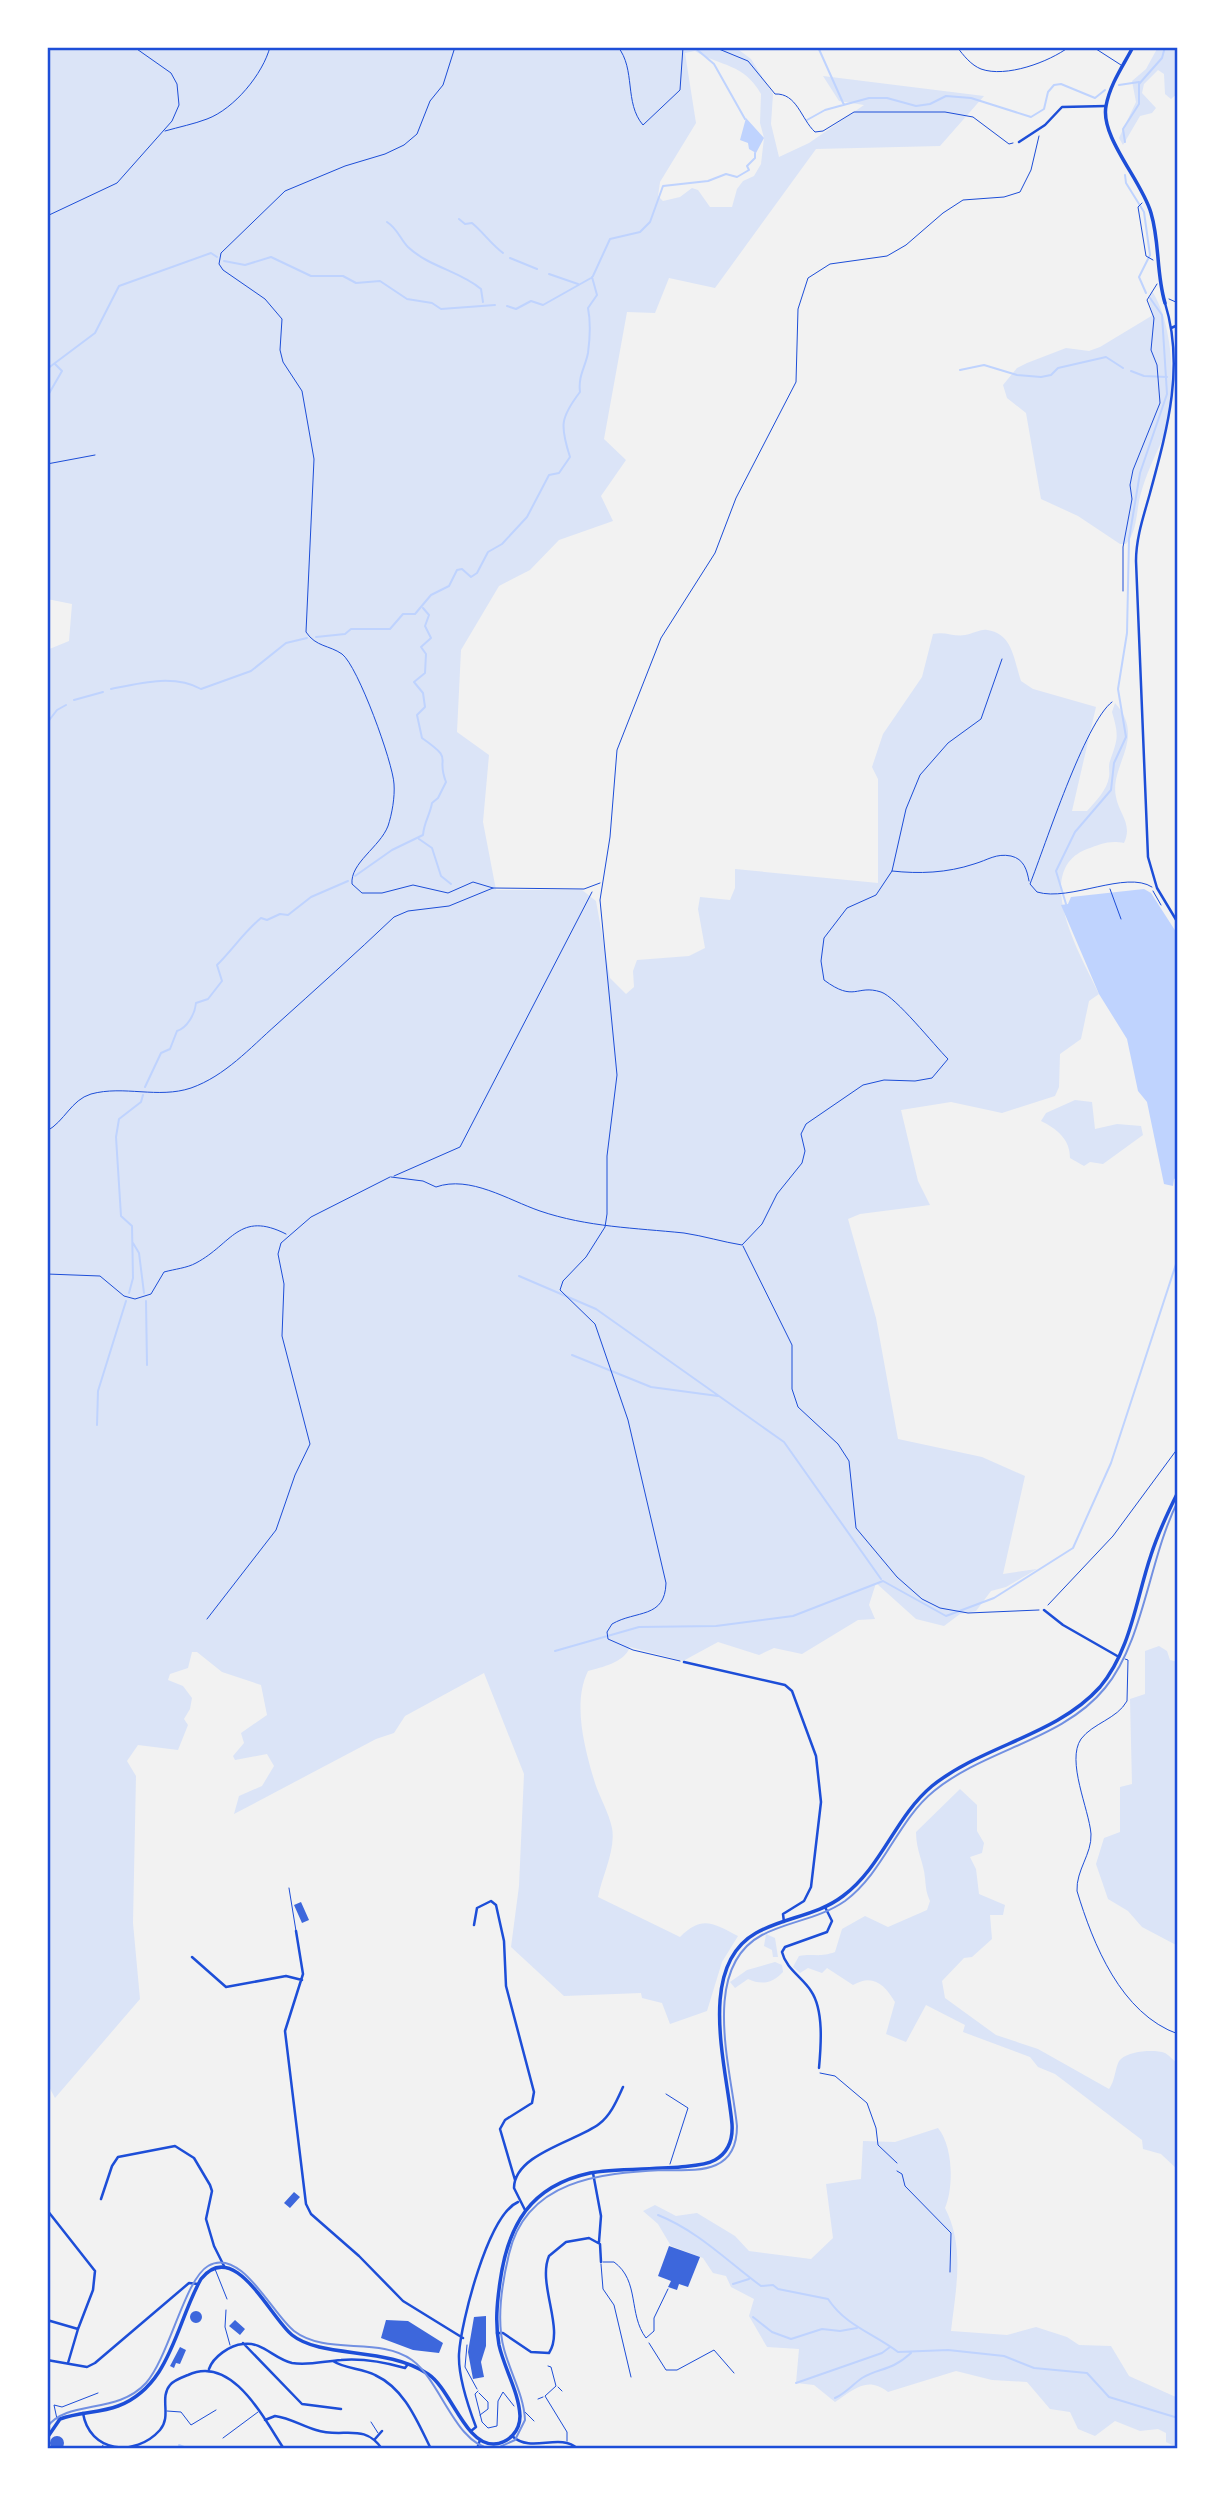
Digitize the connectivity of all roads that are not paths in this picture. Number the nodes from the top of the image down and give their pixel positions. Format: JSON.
{"nodes":[{"id":1,"x":957,"y":47,"type":"edge"},
{"id":2,"x":1069,"y":47,"type":"edge"},
{"id":3,"x":1093,"y":47,"type":"edge"},
{"id":4,"x":1133,"y":47,"type":"edge"},
{"id":5,"x":1122,"y":66,"type":"junction"},
{"id":6,"x":1106,"y":106,"type":"junction"},
{"id":7,"x":1019,"y":142,"type":"road end"},
{"id":8,"x":1165,"y":303,"type":"joint"},
{"id":9,"x":1178,"y":325,"type":"edge"},
{"id":10,"x":1171,"y":328,"type":"junction"},
{"id":11,"x":1178,"y":923,"type":"edge"},
{"id":12,"x":1178,"y":1492,"type":"edge"},
{"id":13,"x":1044,"y":1611,"type":"road end"},
{"id":14,"x":1119,"y":1657,"type":"junction"},
{"id":15,"x":684,"y":1662,"type":"road end"},
{"id":16,"x":289,"y":1888,"type":"dead end"},
{"id":17,"x":825,"y":1907,"type":"junction"},
{"id":18,"x":784,"y":1922,"type":"junction"},
{"id":19,"x":474,"y":1925,"type":"dead end"},
{"id":20,"x":296,"y":1931,"type":"joint"},
{"id":21,"x":192,"y":1957,"type":"dead end"},
{"id":22,"x":302,"y":1980,"type":"junction"},
{"id":23,"x":819,"y":2068,"type":"road end"},
{"id":24,"x":623,"y":2087,"type":"dead end"},
{"id":25,"x":666,"y":2094,"type":"dead end"},
{"id":26,"x":670,"y":2166,"type":"junction"},
{"id":27,"x":593,"y":2172,"type":"junction"},
{"id":28,"x":514,"y":2180,"type":"junction"},
{"id":29,"x":101,"y":2199,"type":"dead end"},
{"id":30,"x":518,"y":2202,"type":"junction"},
{"id":31,"x":47,"y":2210,"type":"edge"},
{"id":32,"x":525,"y":2210,"type":"junction"},
{"id":33,"x":599,"y":2242,"type":"junction"},
{"id":34,"x":601,"y":2262,"type":"junction"},
{"id":35,"x":224,"y":2266,"type":"junction"},
{"id":36,"x":215,"y":2267,"type":"junction"},
{"id":37,"x":198,"y":2284,"type":"junction"},
{"id":38,"x":668,"y":2289,"type":"dead end"},
{"id":39,"x":227,"y":2299,"type":"dead end"},
{"id":40,"x":226,"y":2310,"type":"dead end"},
{"id":41,"x":47,"y":2320,"type":"edge"},
{"id":42,"x":78,"y":2329,"type":"junction"},
{"id":43,"x":498,"y":2333,"type":"junction"},
{"id":44,"x":463,"y":2338,"type":"junction"},
{"id":45,"x":243,"y":2343,"type":"junction"},
{"id":46,"x":231,"y":2348,"type":"junction"},
{"id":47,"x":47,"y":2360,"type":"edge"},
{"id":48,"x":333,"y":2361,"type":"junction"},
{"id":49,"x":68,"y":2363,"type":"junction"},
{"id":50,"x":409,"y":2364,"type":"junction"},
{"id":51,"x":548,"y":2366,"type":"dead end"},
{"id":52,"x":209,"y":2369,"type":"junction"},
{"id":53,"x":631,"y":2377,"type":"dead end"},
{"id":54,"x":556,"y":2386,"type":"junction"},
{"id":55,"x":562,"y":2391,"type":"dead end"},
{"id":56,"x":98,"y":2393,"type":"dead end"},
{"id":57,"x":545,"y":2396,"type":"junction"},
{"id":58,"x":538,"y":2399,"type":"dead end"},
{"id":59,"x":341,"y":2409,"type":"dead end"},
{"id":60,"x":215,"y":2410,"type":"dead end"},
{"id":61,"x":167,"y":2411,"type":"junction"},
{"id":62,"x":259,"y":2412,"type":"junction"},
{"id":63,"x":83,"y":2413,"type":"junction"},
{"id":64,"x":265,"y":2420,"type":"junction"},
{"id":65,"x":59,"y":2421,"type":"junction"},
{"id":66,"x":371,"y":2422,"type":"dead end"},
{"id":67,"x":471,"y":2432,"type":"junction"},
{"id":68,"x":381,"y":2433,"type":"joint"},
{"id":69,"x":512,"y":2436,"type":"junction"},
{"id":70,"x":47,"y":2438,"type":"edge"},
{"id":71,"x":223,"y":2438,"type":"dead end"},
{"id":72,"x":375,"y":2439,"type":"junction"},
{"id":73,"x":480,"y":2441,"type":"junction"},
{"id":74,"x":567,"y":2441,"type":"junction"},
{"id":75,"x":102,"y":2447,"type":"edge"},
{"id":76,"x":122,"y":2448,"type":"edge"},
{"id":77,"x":284,"y":2449,"type":"edge"},
{"id":78,"x":382,"y":2449,"type":"edge"},
{"id":79,"x":431,"y":2449,"type":"edge"},
{"id":80,"x":477,"y":2449,"type":"edge"},
{"id":81,"x":578,"y":2449,"type":"edge"}],
"edges":[{"from":1,"to":2,"type":"lane"},
{"from":3,"to":5,"type":"lane"},
{"from":4,"to":5,"type":"main road"},
{"from":5,"to":6,"type":"main road"},
{"from":6,"to":7,"type":"street"},
{"from":6,"to":8,"type":"main road"},
{"from":8,"to":10,"type":"street"},
{"from":9,"to":10,"type":"street"},
{"from":10,"to":11,"type":"street"},
{"from":12,"to":14,"type":"main road"},
{"from":13,"to":14,"type":"street"},
{"from":14,"to":17,"type":"main road"},
{"from":15,"to":18,"type":"street"},
{"from":16,"to":20,"type":"lane"},
{"from":17,"to":18,"type":"main road"},
{"from":17,"to":23,"type":"street"},
{"from":18,"to":26,"type":"main road"},
{"from":19,"to":28,"type":"street"},
{"from":20,"to":22,"type":"street"},
{"from":21,"to":22,"type":"street"},
{"from":22,"to":44,"type":"street"},
{"from":24,"to":28,"type":"street"},
{"from":25,"to":26,"type":"lane"},
{"from":26,"to":27,"type":"main road"},
{"from":27,"to":32,"type":"main road"},
{"from":27,"to":33,"type":"street"},
{"from":28,"to":30,"type":"street"},
{"from":29,"to":35,"type":"street"},
{"from":30,"to":32,"type":"street"},
{"from":30,"to":44,"type":"street"},
{"from":31,"to":42,"type":"street"},
{"from":32,"to":43,"type":"main road"},
{"from":33,"to":34,"type":"street"},
{"from":33,"to":43,"type":"street"},
{"from":34,"to":38,"type":"lane"},
{"from":34,"to":53,"type":"lane"},
{"from":35,"to":36,"type":"main road"},
{"from":35,"to":50,"type":"main road"},
{"from":36,"to":37,"type":"main road"},
{"from":36,"to":39,"type":"lane"},
{"from":37,"to":49,"type":"street"},
{"from":37,"to":63,"type":"main road"},
{"from":40,"to":46,"type":"lane"},
{"from":41,"to":42,"type":"street"},
{"from":42,"to":49,"type":"street"},
{"from":43,"to":69,"type":"main road"},
{"from":44,"to":67,"type":"street"},
{"from":45,"to":46,"type":"street"},
{"from":45,"to":48,"type":"street"},
{"from":45,"to":59,"type":"street"},
{"from":46,"to":52,"type":"street"},
{"from":47,"to":49,"type":"street"},
{"from":48,"to":50,"type":"street"},
{"from":48,"to":79,"type":"street"},
{"from":50,"to":67,"type":"main road"},
{"from":51,"to":54,"type":"lane"},
{"from":52,"to":61,"type":"street"},
{"from":52,"to":62,"type":"street"},
{"from":54,"to":55,"type":"lane"},
{"from":54,"to":57,"type":"lane"},
{"from":56,"to":65,"type":"lane"},
{"from":57,"to":58,"type":"lane"},
{"from":57,"to":74,"type":"lane"},
{"from":60,"to":61,"type":"lane"},
{"from":61,"to":76,"type":"street"},
{"from":62,"to":64,"type":"street"},
{"from":62,"to":71,"type":"lane"},
{"from":63,"to":65,"type":"main road"},
{"from":63,"to":75,"type":"street"},
{"from":64,"to":72,"type":"street"},
{"from":64,"to":77,"type":"street"},
{"from":65,"to":70,"type":"main road"},
{"from":66,"to":68,"type":"lane"},
{"from":67,"to":73,"type":"main road"},
{"from":68,"to":72,"type":"street"},
{"from":69,"to":73,"type":"main road"},
{"from":69,"to":74,"type":"street"},
{"from":72,"to":78,"type":"street"},
{"from":73,"to":80,"type":"street"},
{"from":74,"to":81,"type":"street"},
{"from":75,"to":76,"type":"street"}]}
